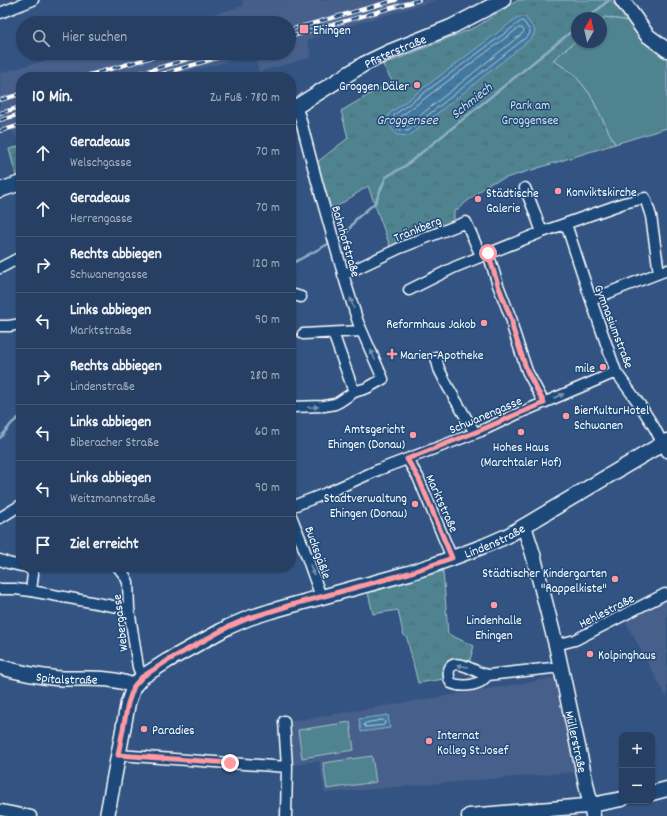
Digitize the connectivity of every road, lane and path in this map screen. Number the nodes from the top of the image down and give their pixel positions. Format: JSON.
{"nodes":[{"id":1,"x":33,"y":0,"type":"edge"},
{"id":2,"x":503,"y":0,"type":"edge"},
{"id":3,"x":622,"y":1,"type":"edge"},
{"id":4,"x":0,"y":13,"type":"edge"},
{"id":5,"x":667,"y":50,"type":"edge"},
{"id":6,"x":296,"y":108,"type":"edge"},
{"id":7,"x":296,"y":112,"type":"edge"},
{"id":8,"x":16,"y":185,"type":"edge"},
{"id":9,"x":525,"y":188,"type":"dead end"},
{"id":10,"x":0,"y":190,"type":"edge"},
{"id":11,"x":566,"y":224,"type":"junction"},
{"id":12,"x":542,"y":232,"type":"junction"},
{"id":13,"x":485,"y":255,"type":"junction"},
{"id":14,"x":16,"y":260,"type":"edge"},
{"id":15,"x":0,"y":268,"type":"edge"},
{"id":16,"x":663,"y":272,"type":"edge"},
{"id":17,"x":343,"y":275,"type":"junction"},
{"id":18,"x":409,"y":290,"type":"dead end"},
{"id":19,"x":591,"y":300,"type":"junction"},
{"id":20,"x":16,"y":325,"type":"edge"},
{"id":21,"x":0,"y":326,"type":"edge"},
{"id":22,"x":362,"y":331,"type":"junction"},
{"id":23,"x":333,"y":333,"type":"junction"},
{"id":24,"x":303,"y":334,"type":"dead end"},
{"id":25,"x":436,"y":357,"type":"dead end"},
{"id":26,"x":616,"y":372,"type":"junction"},
{"id":27,"x":354,"y":392,"type":"junction"},
{"id":28,"x":544,"y":403,"type":"junction"},
{"id":29,"x":296,"y":407,"type":"edge"},
{"id":30,"x":475,"y":433,"type":"junction"},
{"id":31,"x":666,"y":445,"type":"edge"},
{"id":32,"x":407,"y":459,"type":"junction"},
{"id":33,"x":296,"y":505,"type":"edge"},
{"id":34,"x":16,"y":509,"type":"edge"},
{"id":35,"x":0,"y":518,"type":"edge"},
{"id":36,"x":524,"y":526,"type":"junction"},
{"id":37,"x":296,"y":528,"type":"edge"},
{"id":38,"x":452,"y":558,"type":"junction"},
{"id":39,"x":0,"y":560,"type":"edge"},
{"id":40,"x":16,"y":565,"type":"edge"},
{"id":41,"x":32,"y":572,"type":"edge"},
{"id":42,"x":122,"y":572,"type":"edge"},
{"id":43,"x":0,"y":590,"type":"edge"},
{"id":44,"x":31,"y":591,"type":"junction"},
{"id":45,"x":665,"y":594,"type":"dead end"},
{"id":46,"x":321,"y":597,"type":"junction"},
{"id":47,"x":128,"y":609,"type":"junction"},
{"id":48,"x":556,"y":645,"type":"junction"},
{"id":49,"x":0,"y":667,"type":"edge"},
{"id":50,"x":561,"y":667,"type":"junction"},
{"id":51,"x":488,"y":676,"type":"dead end"},
{"id":52,"x":138,"y":681,"type":"junction"},
{"id":53,"x":284,"y":721,"type":"dead end"},
{"id":54,"x":118,"y":755,"type":"junction"},
{"id":55,"x":287,"y":767,"type":"junction"},
{"id":56,"x":667,"y":790,"type":"edge"},
{"id":57,"x":655,"y":792,"type":"edge"},
{"id":58,"x":619,"y":800,"type":"edge"},
{"id":59,"x":0,"y":810,"type":"edge"},
{"id":60,"x":592,"y":811,"type":"edge"},
{"id":61,"x":31,"y":816,"type":"edge"},
{"id":62,"x":106,"y":816,"type":"edge"},
{"id":63,"x":286,"y":816,"type":"edge"},
{"id":64,"x":469,"y":816,"type":"edge"}],
"edges":[{"from":1,"to":4,"type":"street"},
{"from":2,"to":6,"type":"street","name":"Pfisterstraße"},
{"from":3,"to":5,"type":"street"},
{"from":7,"to":17,"type":"street","name":"Bahnhofstraße"},
{"from":8,"to":10,"type":"street"},
{"from":9,"to":12,"type":"street"},
{"from":11,"to":12,"type":"street"},
{"from":11,"to":16,"type":"street"},
{"from":11,"to":19,"type":"street","name":"Gymnasiumstraße"},
{"from":12,"to":13,"type":"street"},
{"from":13,"to":17,"type":"street","name":"Tränkberg"},
{"from":13,"to":18,"type":"street"},
{"from":13,"to":28,"type":"street"},
{"from":14,"to":15,"type":"street"},
{"from":16,"to":19,"type":"street"},
{"from":22,"to":17,"type":"street","name":"Bahnhofstraße","one_way":true},
{"from":19,"to":26,"type":"street","name":"Gymnasiumstraße"},
{"from":20,"to":21,"type":"street"},
{"from":22,"to":23,"type":"street"},
{"from":27,"to":22,"type":"street","name":"Bahnhofstraße","one_way":true},
{"from":23,"to":24,"type":"street"},
{"from":23,"to":27,"type":"street"},
{"from":25,"to":30,"type":"street"},
{"from":28,"to":26,"type":"street","name":"Schwanengasse","one_way":true},
{"from":26,"to":31,"type":"street","name":"Gymnasiumstraße"},
{"from":29,"to":27,"type":"street","one_way":true},
{"from":28,"to":30,"type":"street","name":"Schwanengasse"},
{"from":30,"to":32,"type":"street","name":"Schwanengasse"},
{"from":31,"to":36,"type":"street","name":"Lindenstraße"},
{"from":32,"to":33,"type":"street","name":"Schwanengasse"},
{"from":32,"to":38,"type":"street","name":"Marktstraße"},
{"from":34,"to":35,"type":"street"},
{"from":36,"to":38,"type":"street","name":"Lindenstraße"},
{"from":36,"to":48,"type":"street","name":"Müllerstraße"},
{"from":37,"to":46,"type":"street","name":"Bucksgäßle","one_way":true},
{"from":38,"to":46,"type":"street","name":"Lindenstraße"},
{"from":39,"to":40,"type":"street"},
{"from":41,"to":44,"type":"street"},
{"from":42,"to":47,"type":"street","name":"Webergasse"},
{"from":43,"to":44,"type":"street"},
{"from":44,"to":47,"type":"street"},
{"from":45,"to":48,"type":"street","name":"Hehlestraße"},
{"from":46,"to":52,"type":"street","name":"Lindenstraße"},
{"from":47,"to":52,"type":"street","name":"Webergasse"},
{"from":48,"to":50,"type":"street","name":"Müllerstraße"},
{"from":49,"to":52,"type":"street","name":"Spitalstraße"},
{"from":50,"to":51,"type":"street"},
{"from":50,"to":60,"type":"street","name":"Müllerstraße"},
{"from":52,"to":54,"type":"street"},
{"from":53,"to":55,"type":"street"},
{"from":54,"to":55,"type":"street"},
{"from":54,"to":62,"type":"street"},
{"from":55,"to":63,"type":"street"},
{"from":56,"to":57,"type":"street"},
{"from":58,"to":60,"type":"street"},
{"from":59,"to":61,"type":"street"},
{"from":60,"to":64,"type":"street"}]}
